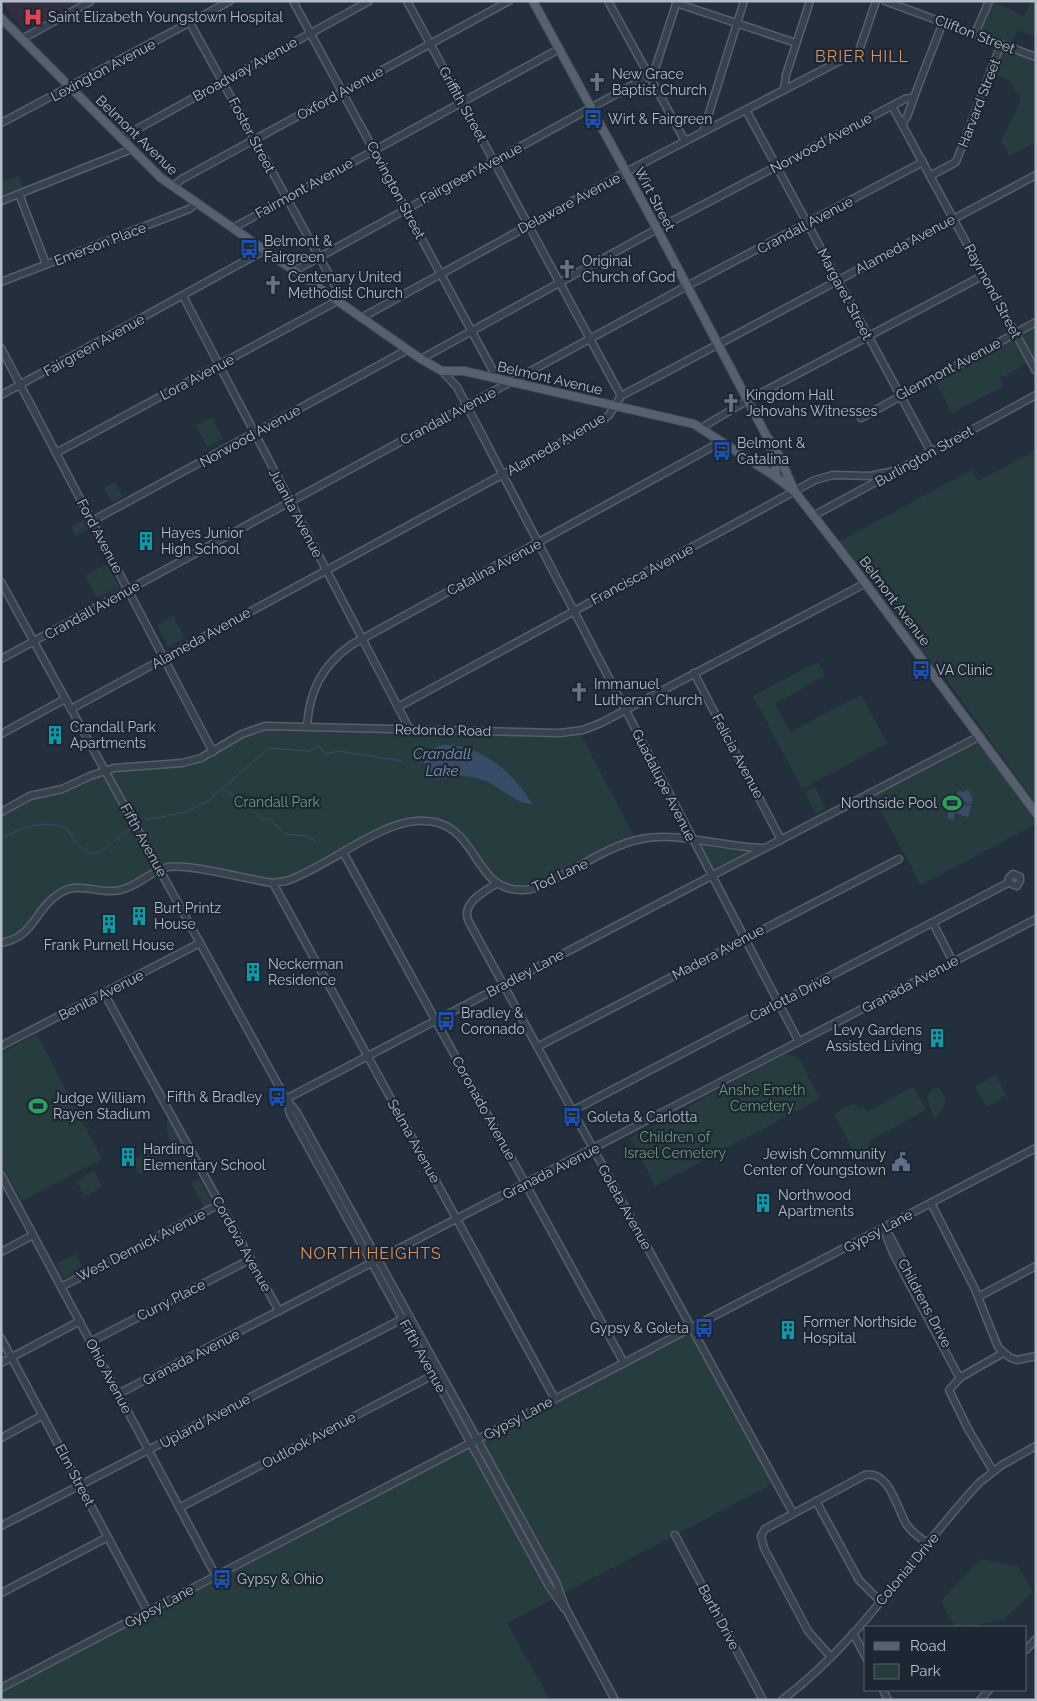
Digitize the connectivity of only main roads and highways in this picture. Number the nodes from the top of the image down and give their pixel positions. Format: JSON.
{"nodes":[{"id":1,"x":533,"y":1,"type":"edge"},
{"id":2,"x":1,"y":18,"type":"edge"},
{"id":3,"x":767,"y":437,"type":"junction"},
{"id":4,"x":776,"y":477,"type":"junction"},
{"id":5,"x":794,"y":492,"type":"junction"},
{"id":6,"x":1036,"y":813,"type":"edge"}],
"edges":[{"from":1,"to":3,"type":"main road","name":"Wirt Street"},
{"from":2,"to":4,"type":"main road","name":"Belmont Avenue"},
{"from":3,"to":4,"type":"main road","name":"Wirt Street"},
{"from":3,"to":5,"type":"main road","name":"Wirt Street"},
{"from":4,"to":5,"type":"main road","name":"Belmont Avenue"},
{"from":5,"to":6,"type":"main road","name":"Belmont Avenue"}]}
